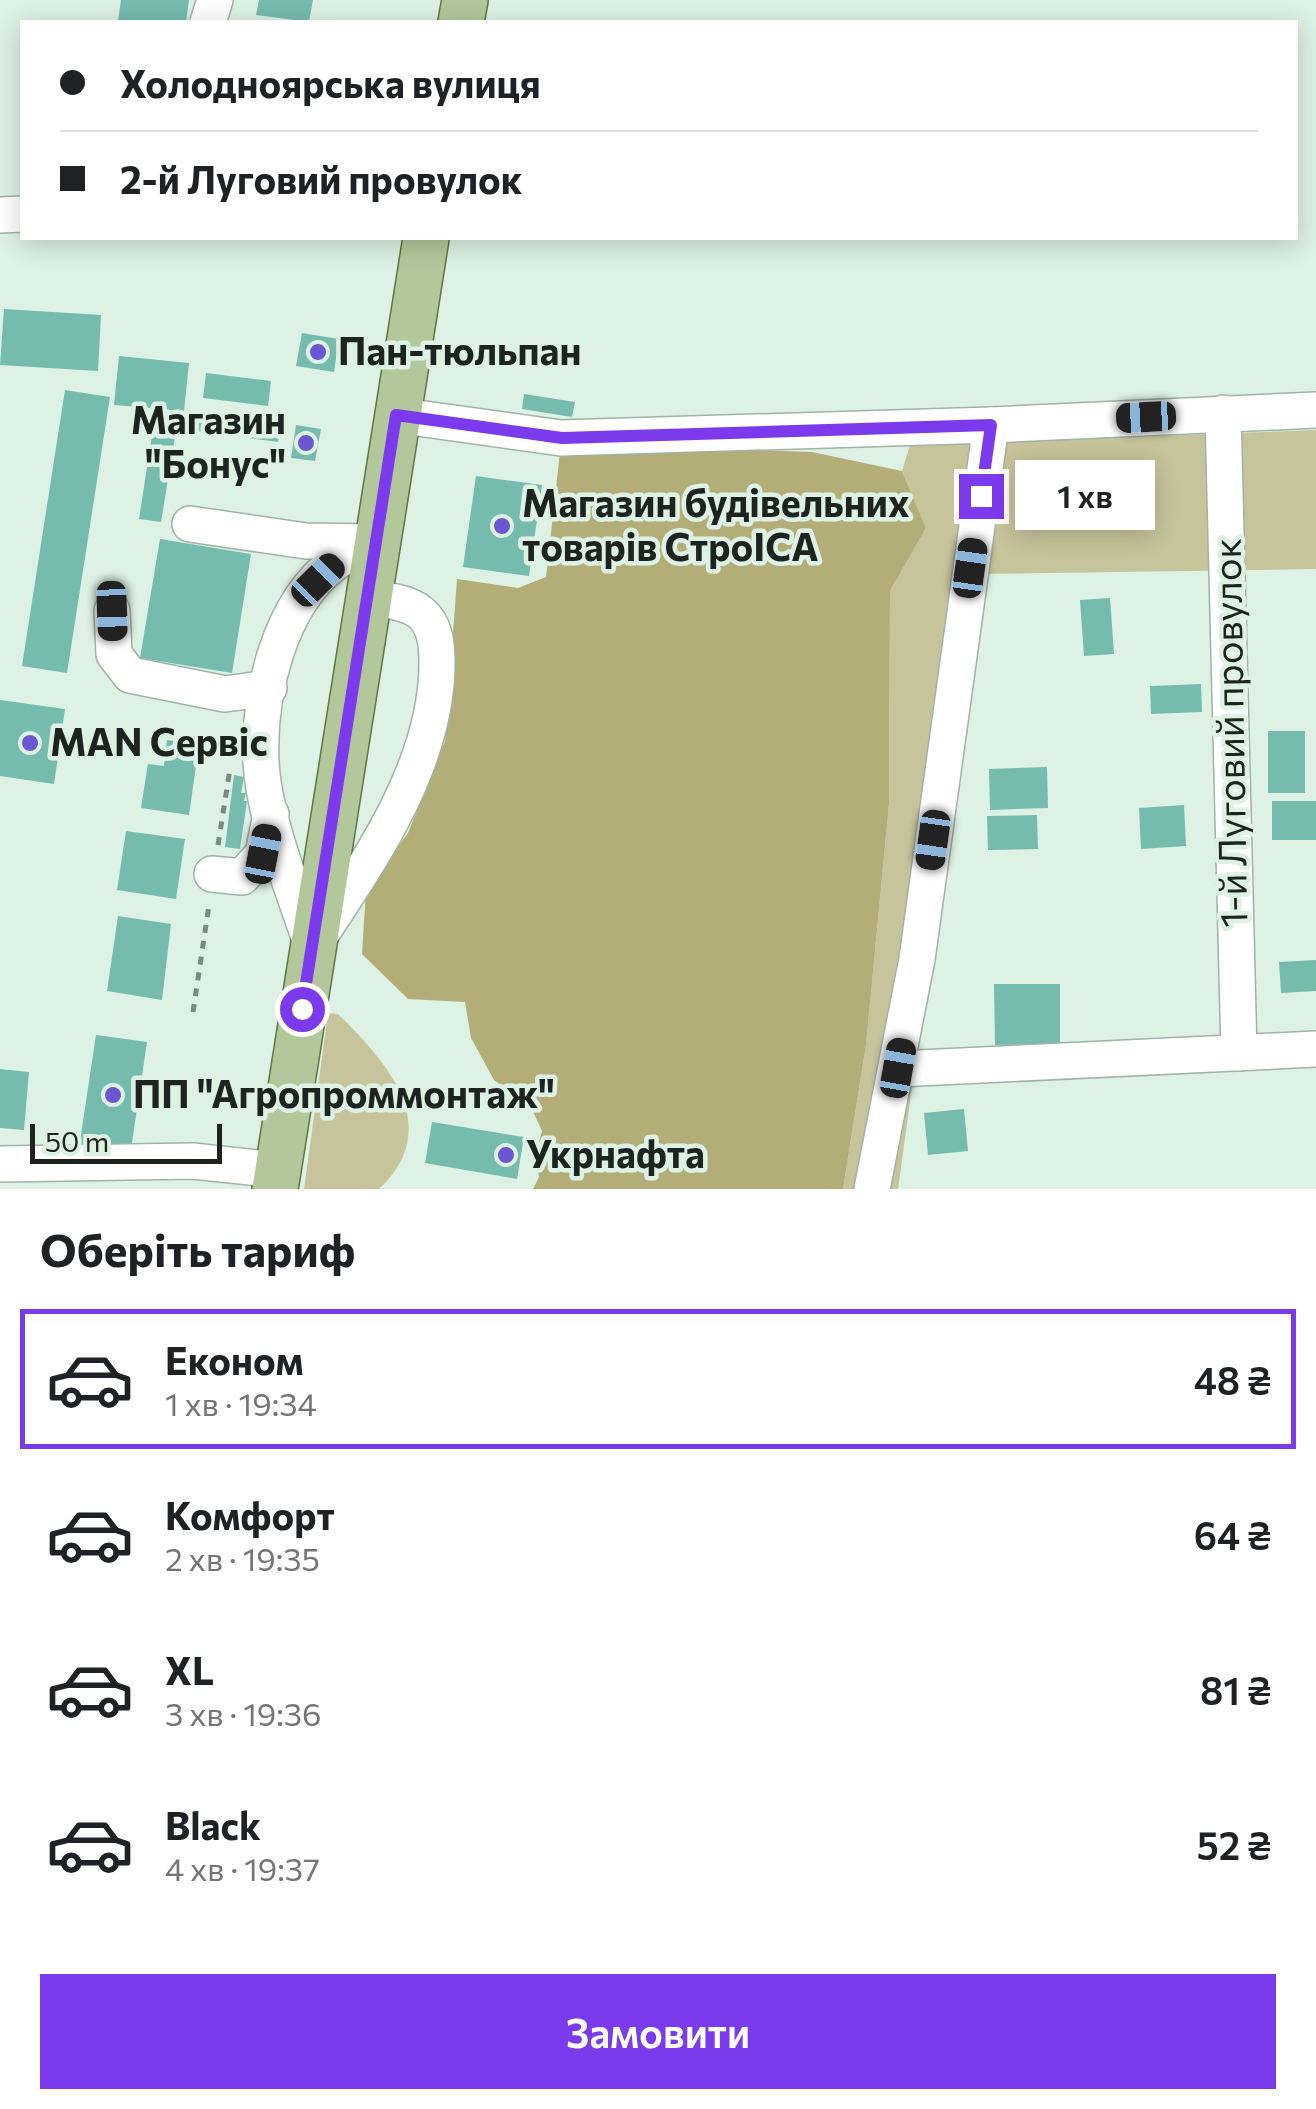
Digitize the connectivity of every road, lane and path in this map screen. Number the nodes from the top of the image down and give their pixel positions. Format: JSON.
{"nodes":[{"id":1,"x":426,"y":240,"type":"edge"},
{"id":2,"x":1316,"y":410,"type":"edge"},
{"id":3,"x":1222,"y":413,"type":"junction"},
{"id":4,"x":396,"y":415,"type":"junction"},
{"id":5,"x":991,"y":425,"type":"junction"},
{"id":6,"x":190,"y":524,"type":"dead end"},
{"id":7,"x":378,"y":542,"type":"junction"},
{"id":8,"x":370,"y":598,"type":"junction"},
{"id":9,"x":112,"y":611,"type":"dead end"},
{"id":10,"x":268,"y":688,"type":"junction"},
{"id":11,"x":272,"y":813,"type":"junction"},
{"id":12,"x":210,"y":890,"type":"joint"},
{"id":13,"x":312,"y":946,"type":"junction"},
{"id":14,"x":193,"y":1012,"type":"dead end"},
{"id":15,"x":1316,"y":1048,"type":"edge"},
{"id":16,"x":1239,"y":1054,"type":"junction"},
{"id":17,"x":898,"y":1068,"type":"junction"},
{"id":18,"x":0,"y":1164,"type":"edge"},
{"id":19,"x":191,"y":1175,"type":"edge"},
{"id":20,"x":276,"y":1180,"type":"edge"},
{"id":21,"x":872,"y":1189,"type":"edge"}],
"edges":[{"from":1,"to":4,"type":"main road"},
{"from":2,"to":3,"type":"street"},
{"from":3,"to":5,"type":"street"},
{"from":3,"to":16,"type":"street","name":"1-й Луговий провулок"},
{"from":4,"to":5,"type":"street"},
{"from":4,"to":7,"type":"main road"},
{"from":5,"to":17,"type":"street"},
{"from":6,"to":7,"type":"street"},
{"from":7,"to":8,"type":"main road"},
{"from":7,"to":10,"type":"street"},
{"from":8,"to":13,"type":"main road"},
{"from":8,"to":13,"type":"street"},
{"from":9,"to":10,"type":"street"},
{"from":10,"to":11,"type":"street"},
{"from":11,"to":12,"type":"street"},
{"from":11,"to":13,"type":"street"},
{"from":12,"to":14,"type":"path"},
{"from":13,"to":20,"type":"main road"},
{"from":15,"to":16,"type":"street"},
{"from":16,"to":17,"type":"street"},
{"from":17,"to":21,"type":"street"},
{"from":18,"to":19,"type":"street"},
{"from":19,"to":20,"type":"street"}]}
